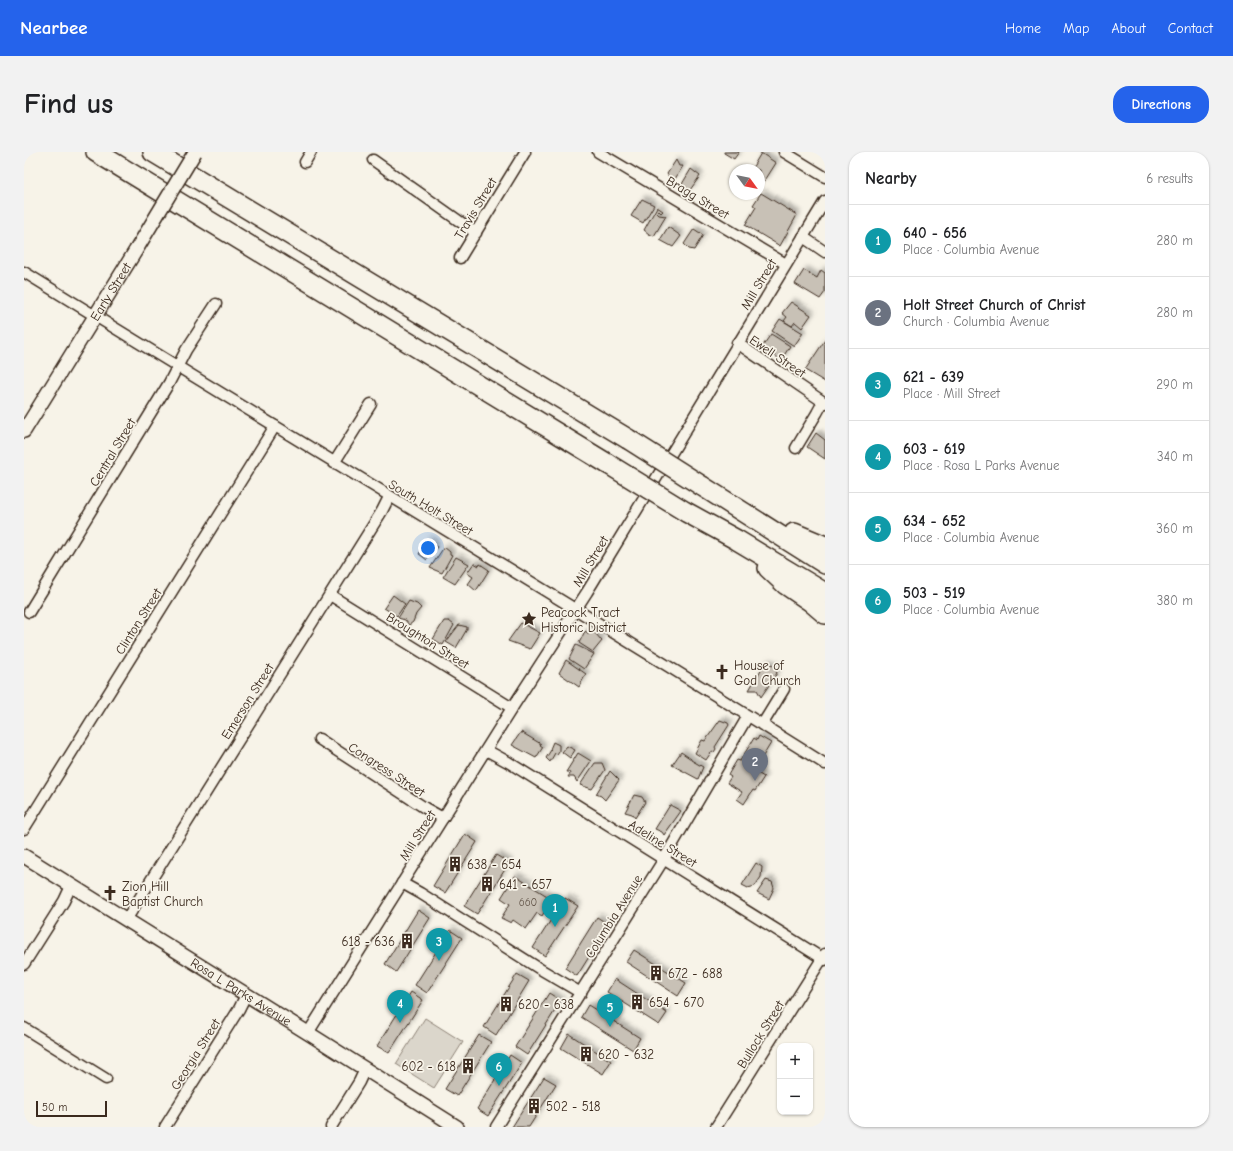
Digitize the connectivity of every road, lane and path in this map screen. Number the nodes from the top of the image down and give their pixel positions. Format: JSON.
{"nodes":[{"id":1,"x":96,"y":152,"type":"edge"},
{"id":2,"x":153,"y":152,"type":"edge"},
{"id":3,"x":195,"y":152,"type":"edge"},
{"id":4,"x":311,"y":152,"type":"edge"},
{"id":5,"x":525,"y":152,"type":"edge"},
{"id":6,"x":598,"y":152,"type":"edge"},
{"id":7,"x":784,"y":152,"type":"edge"},
{"id":8,"x":373,"y":160,"type":"dead end"},
{"id":9,"x":305,"y":162,"type":"dead end"},
{"id":10,"x":825,"y":177,"type":"edge"},
{"id":11,"x":825,"y":201,"type":"edge"},
{"id":12,"x":476,"y":232,"type":"junction"},
{"id":13,"x":802,"y":237,"type":"junction"},
{"id":14,"x":825,"y":252,"type":"edge"},
{"id":15,"x":460,"y":258,"type":"dead end"},
{"id":16,"x":786,"y":264,"type":"junction"},
{"id":17,"x":24,"y":272,"type":"edge"},
{"id":18,"x":216,"y":304,"type":"dead end"},
{"id":19,"x":96,"y":316,"type":"junction"},
{"id":20,"x":737,"y":343,"type":"junction"},
{"id":21,"x":178,"y":367,"type":"junction"},
{"id":22,"x":824,"y":402,"type":"edge"},
{"id":23,"x":371,"y":404,"type":"dead end"},
{"id":24,"x":275,"y":426,"type":"junction"},
{"id":25,"x":24,"y":432,"type":"edge"},
{"id":26,"x":796,"y":448,"type":"dead end"},
{"id":27,"x":334,"y":462,"type":"junction"},
{"id":28,"x":389,"y":497,"type":"junction"},
{"id":29,"x":746,"y":514,"type":"junction"},
{"id":30,"x":737,"y":540,"type":"junction"},
{"id":31,"x":825,"y":546,"type":"edge"},
{"id":32,"x":825,"y":564,"type":"edge"},
{"id":33,"x":825,"y":593,"type":"edge"},
{"id":34,"x":330,"y":595,"type":"junction"},
{"id":35,"x":575,"y":609,"type":"junction"},
{"id":36,"x":29,"y":612,"type":"dead end"},
{"id":37,"x":825,"y":614,"type":"edge"},
{"id":38,"x":784,"y":689,"type":"dead end"},
{"id":39,"x":512,"y":708,"type":"junction"},
{"id":40,"x":748,"y":716,"type":"junction"},
{"id":41,"x":762,"y":724,"type":"junction"},
{"id":42,"x":319,"y":739,"type":"dead end"},
{"id":43,"x":486,"y":750,"type":"junction"},
{"id":44,"x":825,"y":764,"type":"edge"},
{"id":45,"x":443,"y":818,"type":"junction"},
{"id":46,"x":24,"y":829,"type":"edge"},
{"id":47,"x":24,"y":856,"type":"edge"},
{"id":48,"x":664,"y":859,"type":"junction"},
{"id":49,"x":402,"y":883,"type":"junction"},
{"id":50,"x":71,"y":886,"type":"junction"},
{"id":51,"x":126,"y":920,"type":"junction"},
{"id":52,"x":824,"y":957,"type":"edge"},
{"id":53,"x":24,"y":964,"type":"edge"},
{"id":54,"x":581,"y":993,"type":"junction"},
{"id":55,"x":246,"y":995,"type":"junction"},
{"id":56,"x":24,"y":1028,"type":"edge"},
{"id":57,"x":308,"y":1033,"type":"junction"},
{"id":58,"x":365,"y":1069,"type":"junction"},
{"id":59,"x":106,"y":1079,"type":"dead end"},
{"id":60,"x":166,"y":1127,"type":"edge"},
{"id":61,"x":332,"y":1127,"type":"edge"},
{"id":62,"x":457,"y":1127,"type":"edge"},
{"id":63,"x":496,"y":1127,"type":"edge"},
{"id":64,"x":716,"y":1127,"type":"edge"}],
"edges":[{"from":1,"to":30,"type":"highway","bridge":true},
{"from":2,"to":29,"type":"highway","bridge":true},
{"from":3,"to":19,"type":"street","name":"Early Street","bridge":true},
{"from":4,"to":9,"type":"street"},
{"from":5,"to":12,"type":"street","name":"Travis Street"},
{"from":6,"to":16,"type":"street","name":"Bragg Street"},
{"from":7,"to":10,"type":"street"},
{"from":8,"to":12,"type":"street"},
{"from":11,"to":13,"type":"street","name":"Mill Street"},
{"from":12,"to":15,"type":"street","name":"Travis Street"},
{"from":13,"to":14,"type":"street"},
{"from":13,"to":16,"type":"street","name":"Mill Street"},
{"from":16,"to":20,"type":"street","name":"Mill Street"},
{"from":17,"to":19,"type":"street","name":"South Holt Street"},
{"from":18,"to":21,"type":"street","name":"Central Street"},
{"from":19,"to":21,"type":"street","name":"South Holt Street"},
{"from":19,"to":25,"type":"street","name":"Early Street"},
{"from":20,"to":22,"type":"street","name":"Ewell Street"},
{"from":20,"to":35,"type":"street","name":"Mill Street"},
{"from":21,"to":24,"type":"street","name":"South Holt Street"},
{"from":21,"to":36,"type":"street","name":"Central Street"},
{"from":22,"to":26,"type":"street"},
{"from":23,"to":27,"type":"street"},
{"from":24,"to":27,"type":"street","name":"South Holt Street"},
{"from":24,"to":46,"type":"street","name":"Clinton Street"},
{"from":27,"to":28,"type":"street","name":"South Holt Street"},
{"from":28,"to":34,"type":"street","name":"Emerson Street"},
{"from":28,"to":35,"type":"street","name":"South Holt Street"},
{"from":29,"to":31,"type":"highway"},
{"from":29,"to":32,"type":"highway"},
{"from":30,"to":33,"type":"highway"},
{"from":30,"to":37,"type":"highway"},
{"from":34,"to":39,"type":"street","name":"Broughton Street"},
{"from":34,"to":51,"type":"street","name":"Emerson Street"},
{"from":35,"to":39,"type":"street","name":"Mill Street"},
{"from":35,"to":40,"type":"street","name":"South Holt Street"},
{"from":38,"to":41,"type":"street"},
{"from":39,"to":43,"type":"street","name":"Mill Street"},
{"from":40,"to":41,"type":"street","name":"South Holt Street"},
{"from":40,"to":48,"type":"street","name":"Columbia Avenue"},
{"from":41,"to":44,"type":"street","name":"South Holt Street"},
{"from":42,"to":45,"type":"street","name":"Congress Street"},
{"from":43,"to":45,"type":"street","name":"Mill Street"},
{"from":43,"to":48,"type":"street","name":"Adeline Street"},
{"from":45,"to":49,"type":"street","name":"Mill Street"},
{"from":47,"to":50,"type":"street","name":"Rosa L Parks Avenue"},
{"from":48,"to":52,"type":"street","name":"Adeline Street"},
{"from":48,"to":54,"type":"street","name":"Columbia Avenue"},
{"from":49,"to":54,"type":"street"},
{"from":49,"to":57,"type":"street","name":"Mill Street"},
{"from":50,"to":51,"type":"street","name":"Rosa L Parks Avenue"},
{"from":50,"to":53,"type":"street"},
{"from":51,"to":55,"type":"street","name":"Rosa L Parks Avenue"},
{"from":52,"to":64,"type":"street","name":"Bullock Street"},
{"from":54,"to":63,"type":"street","name":"Columbia Avenue"},
{"from":55,"to":57,"type":"street","name":"Rosa L Parks Avenue"},
{"from":55,"to":60,"type":"street","name":"Georgia Street"},
{"from":56,"to":59,"type":"street"},
{"from":57,"to":58,"type":"street","name":"Rosa L Parks Avenue"},
{"from":58,"to":61,"type":"street"},
{"from":58,"to":62,"type":"street","name":"Rosa L Parks Avenue"}]}
